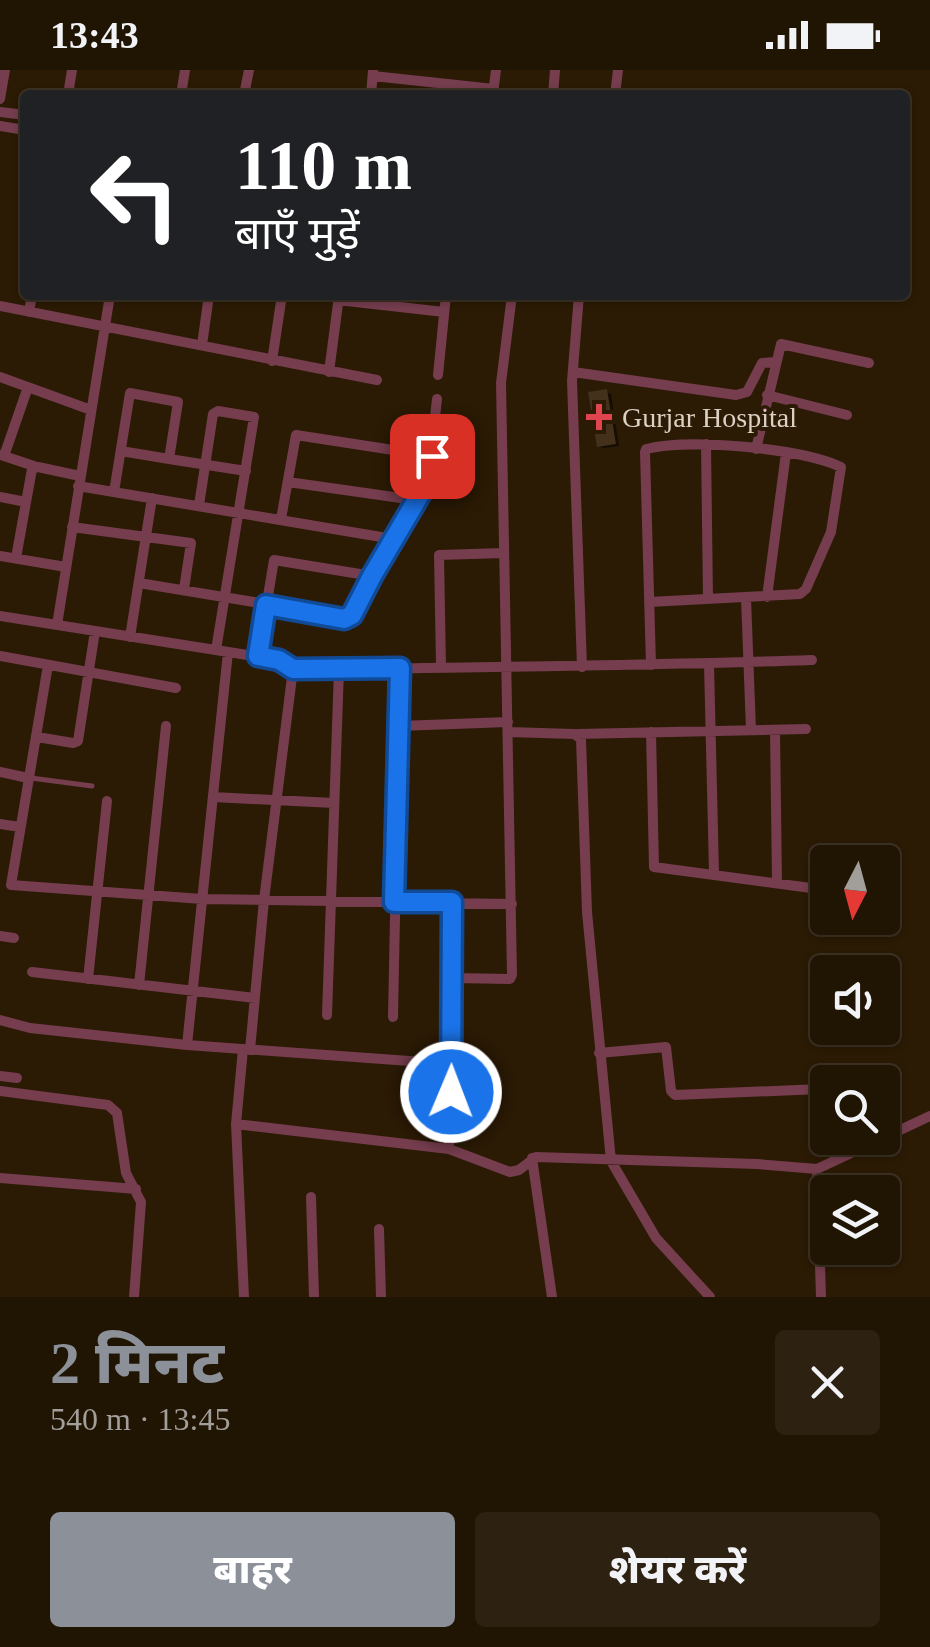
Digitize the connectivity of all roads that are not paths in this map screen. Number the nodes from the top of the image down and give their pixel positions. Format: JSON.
{"nodes":[{"id":1,"x":5,"y":70,"type":"edge"},
{"id":2,"x":373,"y":73,"type":"edge"},
{"id":3,"x":427,"y":76,"type":"edge"},
{"id":4,"x":485,"y":90,"type":"edge"},
{"id":5,"x":0,"y":98,"type":"edge"},
{"id":6,"x":31,"y":300,"type":"edge"},
{"id":7,"x":109,"y":300,"type":"edge"},
{"id":8,"x":208,"y":300,"type":"edge"},
{"id":9,"x":281,"y":300,"type":"edge"},
{"id":10,"x":339,"y":300,"type":"edge"},
{"id":11,"x":360,"y":300,"type":"edge"},
{"id":12,"x":445,"y":300,"type":"edge"},
{"id":13,"x":511,"y":300,"type":"edge"},
{"id":14,"x":579,"y":300,"type":"edge"},
{"id":15,"x":0,"y":306,"type":"edge"},
{"id":16,"x":29,"y":312,"type":"junction"},
{"id":17,"x":444,"y":312,"type":"junction"},
{"id":18,"x":106,"y":328,"type":"junction"},
{"id":19,"x":202,"y":346,"type":"junction"},
{"id":20,"x":272,"y":361,"type":"junction"},
{"id":21,"x":775,"y":362,"type":"junction"},
{"id":22,"x":869,"y":363,"type":"dead end"},
{"id":23,"x":329,"y":372,"type":"junction"},
{"id":24,"x":573,"y":372,"type":"junction"},
{"id":25,"x":438,"y":375,"type":"dead end"},
{"id":26,"x":0,"y":377,"type":"edge"},
{"id":27,"x":378,"y":380,"type":"dead end"},
{"id":28,"x":28,"y":387,"type":"junction"},
{"id":29,"x":767,"y":395,"type":"junction"},
{"id":30,"x":437,"y":399,"type":"dead end"},
{"id":31,"x":91,"y":410,"type":"junction"},
{"id":32,"x":846,"y":415,"type":"dead end"},
{"id":33,"x":706,"y":444,"type":"junction"},
{"id":34,"x":756,"y":448,"type":"junction"},
{"id":35,"x":120,"y":451,"type":"junction"},
{"id":36,"x":786,"y":454,"type":"junction"},
{"id":37,"x":2,"y":455,"type":"edge"},
{"id":38,"x":432,"y":456,"type":"junction"},
{"id":39,"x":169,"y":459,"type":"junction"},
{"id":40,"x":206,"y":464,"type":"junction"},
{"id":41,"x":34,"y":466,"type":"junction"},
{"id":42,"x":246,"y":470,"type":"junction"},
{"id":43,"x":79,"y":481,"type":"junction"},
{"id":44,"x":288,"y":482,"type":"junction"},
{"id":45,"x":114,"y":492,"type":"junction"},
{"id":46,"x":0,"y":497,"type":"edge"},
{"id":47,"x":152,"y":498,"type":"junction"},
{"id":48,"x":415,"y":500,"type":"junction"},
{"id":49,"x":26,"y":502,"type":"junction"},
{"id":50,"x":199,"y":505,"type":"junction"},
{"id":51,"x":239,"y":512,"type":"junction"},
{"id":52,"x":281,"y":519,"type":"junction"},
{"id":53,"x":72,"y":527,"type":"junction"},
{"id":54,"x":146,"y":537,"type":"junction"},
{"id":55,"x":393,"y":539,"type":"junction"},
{"id":56,"x":504,"y":552,"type":"junction"},
{"id":57,"x":0,"y":556,"type":"edge"},
{"id":58,"x":16,"y":558,"type":"junction"},
{"id":59,"x":66,"y":567,"type":"junction"},
{"id":60,"x":372,"y":576,"type":"junction"},
{"id":61,"x":138,"y":583,"type":"junction"},
{"id":62,"x":184,"y":589,"type":"junction"},
{"id":63,"x":225,"y":595,"type":"junction"},
{"id":64,"x":767,"y":597,"type":"junction"},
{"id":65,"x":746,"y":598,"type":"junction"},
{"id":66,"x":708,"y":600,"type":"junction"},
{"id":67,"x":649,"y":602,"type":"junction"},
{"id":68,"x":266,"y":605,"type":"junction"},
{"id":69,"x":0,"y":616,"type":"edge"},
{"id":70,"x":57,"y":625,"type":"junction"},
{"id":71,"x":95,"y":632,"type":"junction"},
{"id":72,"x":130,"y":638,"type":"junction"},
{"id":73,"x":222,"y":651,"type":"junction"},
{"id":74,"x":0,"y":656,"type":"edge"},
{"id":75,"x":258,"y":656,"type":"junction"},
{"id":76,"x":812,"y":660,"type":"dead end"},
{"id":77,"x":748,"y":662,"type":"junction"},
{"id":78,"x":709,"y":664,"type":"junction"},
{"id":79,"x":48,"y":665,"type":"junction"},
{"id":80,"x":651,"y":665,"type":"junction"},
{"id":81,"x":507,"y":666,"type":"junction"},
{"id":82,"x":289,"y":667,"type":"junction"},
{"id":83,"x":440,"y":667,"type":"junction"},
{"id":84,"x":400,"y":668,"type":"junction"},
{"id":85,"x":582,"y":668,"type":"junction"},
{"id":86,"x":340,"y":669,"type":"junction"},
{"id":87,"x":88,"y":672,"type":"junction"},
{"id":88,"x":176,"y":688,"type":"dead end"},
{"id":89,"x":166,"y":726,"type":"dead end"},
{"id":90,"x":399,"y":726,"type":"junction"},
{"id":91,"x":508,"y":727,"type":"junction"},
{"id":92,"x":806,"y":729,"type":"dead end"},
{"id":93,"x":751,"y":730,"type":"junction"},
{"id":94,"x":775,"y":730,"type":"junction"},
{"id":95,"x":651,"y":732,"type":"junction"},
{"id":96,"x":710,"y":732,"type":"junction"},
{"id":97,"x":574,"y":734,"type":"junction"},
{"id":98,"x":36,"y":737,"type":"junction"},
{"id":99,"x":0,"y":772,"type":"edge"},
{"id":100,"x":28,"y":778,"type":"junction"},
{"id":101,"x":92,"y":786,"type":"dead end"},
{"id":102,"x":213,"y":797,"type":"junction"},
{"id":103,"x":276,"y":800,"type":"junction"},
{"id":104,"x":107,"y":801,"type":"dead end"},
{"id":105,"x":334,"y":804,"type":"junction"},
{"id":106,"x":0,"y":824,"type":"edge"},
{"id":107,"x":20,"y":827,"type":"junction"},
{"id":108,"x":714,"y":873,"type":"junction"},
{"id":109,"x":776,"y":883,"type":"junction"},
{"id":110,"x":5,"y":884,"type":"edge"},
{"id":111,"x":810,"y":888,"type":"edge"},
{"id":112,"x":97,"y":892,"type":"junction"},
{"id":113,"x":148,"y":896,"type":"junction"},
{"id":114,"x":202,"y":898,"type":"junction"},
{"id":115,"x":264,"y":900,"type":"junction"},
{"id":116,"x":330,"y":901,"type":"junction"},
{"id":117,"x":394,"y":902,"type":"junction"},
{"id":118,"x":452,"y":902,"type":"junction"},
{"id":119,"x":512,"y":904,"type":"junction"},
{"id":120,"x":0,"y":936,"type":"edge"},
{"id":121,"x":14,"y":938,"type":"dead end"},
{"id":122,"x":32,"y":972,"type":"dead end"},
{"id":123,"x":452,"y":978,"type":"junction"},
{"id":124,"x":88,"y":979,"type":"junction"},
{"id":125,"x":140,"y":985,"type":"junction"},
{"id":126,"x":192,"y":992,"type":"junction"},
{"id":127,"x":255,"y":998,"type":"junction"},
{"id":128,"x":326,"y":1016,"type":"dead end"},
{"id":129,"x":392,"y":1017,"type":"dead end"},
{"id":130,"x":0,"y":1020,"type":"edge"},
{"id":131,"x":187,"y":1045,"type":"junction"},
{"id":132,"x":246,"y":1049,"type":"junction"},
{"id":133,"x":600,"y":1053,"type":"junction"},
{"id":134,"x":451,"y":1064,"type":"junction"},
{"id":135,"x":0,"y":1076,"type":"edge"},
{"id":136,"x":17,"y":1078,"type":"dead end"},
{"id":137,"x":810,"y":1089,"type":"edge"},
{"id":138,"x":0,"y":1091,"type":"edge"},
{"id":139,"x":930,"y":1116,"type":"edge"},
{"id":140,"x":236,"y":1124,"type":"junction"},
{"id":141,"x":449,"y":1148,"type":"junction"},
{"id":142,"x":532,"y":1158,"type":"junction"},
{"id":143,"x":611,"y":1161,"type":"junction"},
{"id":144,"x":817,"y":1169,"type":"junction"},
{"id":145,"x":0,"y":1178,"type":"edge"},
{"id":146,"x":136,"y":1190,"type":"junction"},
{"id":147,"x":311,"y":1198,"type":"dead end"},
{"id":148,"x":380,"y":1229,"type":"dead end"},
{"id":149,"x":134,"y":1297,"type":"edge"},
{"id":150,"x":244,"y":1297,"type":"edge"},
{"id":151,"x":314,"y":1297,"type":"edge"},
{"id":152,"x":381,"y":1297,"type":"edge"},
{"id":153,"x":552,"y":1297,"type":"edge"},
{"id":154,"x":710,"y":1297,"type":"edge"},
{"id":155,"x":821,"y":1297,"type":"edge"}],
"edges":[{"from":1,"to":5,"type":"street"},
{"from":2,"to":3,"type":"street"},
{"from":3,"to":4,"type":"street"},
{"from":6,"to":16,"type":"street"},
{"from":7,"to":18,"type":"street"},
{"from":8,"to":19,"type":"street"},
{"from":9,"to":20,"type":"street"},
{"from":10,"to":23,"type":"street"},
{"from":11,"to":17,"type":"street"},
{"from":12,"to":17,"type":"street"},
{"from":13,"to":56,"type":"street"},
{"from":14,"to":24,"type":"street"},
{"from":15,"to":16,"type":"street"},
{"from":16,"to":18,"type":"street"},
{"from":17,"to":25,"type":"street"},
{"from":18,"to":19,"type":"street"},
{"from":18,"to":31,"type":"street"},
{"from":19,"to":20,"type":"street"},
{"from":20,"to":23,"type":"street"},
{"from":21,"to":22,"type":"street"},
{"from":21,"to":24,"type":"street"},
{"from":21,"to":29,"type":"street"},
{"from":23,"to":27,"type":"street"},
{"from":24,"to":85,"type":"street"},
{"from":26,"to":28,"type":"street"},
{"from":28,"to":31,"type":"street"},
{"from":28,"to":37,"type":"street"},
{"from":29,"to":32,"type":"street"},
{"from":29,"to":34,"type":"street"},
{"from":30,"to":38,"type":"street"},
{"from":31,"to":43,"type":"street"},
{"from":33,"to":34,"type":"street"},
{"from":33,"to":66,"type":"street"},
{"from":33,"to":67,"type":"street"},
{"from":34,"to":36,"type":"street"},
{"from":35,"to":39,"type":"street"},
{"from":35,"to":39,"type":"street"},
{"from":35,"to":45,"type":"street"},
{"from":36,"to":64,"type":"street"},
{"from":36,"to":64,"type":"street"},
{"from":37,"to":41,"type":"street"},
{"from":38,"to":44,"type":"street"},
{"from":38,"to":48,"type":"street"},
{"from":39,"to":40,"type":"street"},
{"from":40,"to":42,"type":"street"},
{"from":40,"to":42,"type":"street"},
{"from":40,"to":50,"type":"street"},
{"from":41,"to":43,"type":"street"},
{"from":41,"to":49,"type":"street"},
{"from":42,"to":51,"type":"street"},
{"from":43,"to":45,"type":"street"},
{"from":43,"to":53,"type":"street"},
{"from":44,"to":48,"type":"street"},
{"from":44,"to":52,"type":"street"},
{"from":45,"to":47,"type":"street"},
{"from":46,"to":49,"type":"street"},
{"from":47,"to":50,"type":"street"},
{"from":47,"to":54,"type":"street"},
{"from":48,"to":55,"type":"street"},
{"from":49,"to":58,"type":"street"},
{"from":50,"to":51,"type":"street"},
{"from":51,"to":52,"type":"street"},
{"from":51,"to":63,"type":"street"},
{"from":52,"to":55,"type":"street"},
{"from":53,"to":54,"type":"street"},
{"from":53,"to":59,"type":"street"},
{"from":54,"to":61,"type":"street"},
{"from":54,"to":62,"type":"street"},
{"from":55,"to":60,"type":"street"},
{"from":56,"to":81,"type":"street"},
{"from":56,"to":83,"type":"street"},
{"from":57,"to":58,"type":"street"},
{"from":58,"to":59,"type":"street"},
{"from":59,"to":70,"type":"street"},
{"from":60,"to":68,"type":"street"},
{"from":60,"to":68,"type":"street"},
{"from":61,"to":62,"type":"street"},
{"from":61,"to":72,"type":"street"},
{"from":62,"to":63,"type":"street"},
{"from":63,"to":68,"type":"street"},
{"from":63,"to":73,"type":"street"},
{"from":64,"to":65,"type":"street"},
{"from":65,"to":66,"type":"street"},
{"from":65,"to":77,"type":"street"},
{"from":66,"to":67,"type":"street"},
{"from":67,"to":80,"type":"street"},
{"from":68,"to":75,"type":"street"},
{"from":69,"to":70,"type":"street"},
{"from":70,"to":71,"type":"street"},
{"from":71,"to":72,"type":"street"},
{"from":71,"to":87,"type":"street"},
{"from":72,"to":73,"type":"street"},
{"from":73,"to":75,"type":"street"},
{"from":73,"to":102,"type":"street"},
{"from":74,"to":79,"type":"street"},
{"from":75,"to":82,"type":"street"},
{"from":76,"to":77,"type":"street"},
{"from":77,"to":78,"type":"street"},
{"from":77,"to":93,"type":"street"},
{"from":78,"to":80,"type":"street"},
{"from":78,"to":96,"type":"street"},
{"from":79,"to":87,"type":"street"},
{"from":79,"to":98,"type":"street"},
{"from":80,"to":85,"type":"street"},
{"from":81,"to":83,"type":"street"},
{"from":81,"to":85,"type":"street"},
{"from":81,"to":91,"type":"street"},
{"from":82,"to":86,"type":"street"},
{"from":82,"to":103,"type":"street"},
{"from":83,"to":84,"type":"street"},
{"from":84,"to":86,"type":"street"},
{"from":84,"to":90,"type":"street"},
{"from":86,"to":105,"type":"street"},
{"from":87,"to":88,"type":"street"},
{"from":87,"to":98,"type":"street"},
{"from":89,"to":113,"type":"street"},
{"from":90,"to":91,"type":"street"},
{"from":90,"to":117,"type":"street"},
{"from":91,"to":97,"type":"street"},
{"from":91,"to":119,"type":"street"},
{"from":92,"to":94,"type":"street"},
{"from":93,"to":94,"type":"street"},
{"from":93,"to":96,"type":"street"},
{"from":94,"to":109,"type":"street"},
{"from":95,"to":96,"type":"street"},
{"from":95,"to":97,"type":"street"},
{"from":95,"to":108,"type":"street"},
{"from":96,"to":108,"type":"street"},
{"from":97,"to":133,"type":"street"},
{"from":98,"to":100,"type":"street"},
{"from":99,"to":100,"type":"street"},
{"from":100,"to":101,"type":"lane"},
{"from":100,"to":107,"type":"street"},
{"from":102,"to":103,"type":"street"},
{"from":102,"to":114,"type":"street"},
{"from":103,"to":105,"type":"street"},
{"from":103,"to":115,"type":"street"},
{"from":104,"to":112,"type":"street"},
{"from":105,"to":116,"type":"street"},
{"from":106,"to":107,"type":"street"},
{"from":107,"to":110,"type":"street"},
{"from":108,"to":109,"type":"street"},
{"from":109,"to":111,"type":"street"},
{"from":110,"to":112,"type":"street"},
{"from":112,"to":113,"type":"street"},
{"from":112,"to":124,"type":"street"},
{"from":113,"to":114,"type":"street"},
{"from":113,"to":125,"type":"street"},
{"from":114,"to":115,"type":"street"},
{"from":114,"to":126,"type":"street"},
{"from":115,"to":116,"type":"street"},
{"from":115,"to":127,"type":"street"},
{"from":116,"to":117,"type":"street"},
{"from":116,"to":128,"type":"street"},
{"from":117,"to":118,"type":"street"},
{"from":117,"to":129,"type":"street"},
{"from":118,"to":119,"type":"street"},
{"from":118,"to":123,"type":"street"},
{"from":119,"to":123,"type":"street"},
{"from":120,"to":121,"type":"street"},
{"from":122,"to":124,"type":"street"},
{"from":123,"to":134,"type":"street"},
{"from":124,"to":125,"type":"street"},
{"from":125,"to":126,"type":"street"},
{"from":126,"to":127,"type":"street"},
{"from":126,"to":131,"type":"street"},
{"from":127,"to":132,"type":"street"},
{"from":130,"to":131,"type":"street"},
{"from":131,"to":132,"type":"street"},
{"from":132,"to":134,"type":"street"},
{"from":132,"to":140,"type":"street"},
{"from":133,"to":137,"type":"street"},
{"from":133,"to":143,"type":"street"},
{"from":134,"to":141,"type":"street"},
{"from":135,"to":136,"type":"street"},
{"from":138,"to":146,"type":"street"},
{"from":139,"to":144,"type":"street"},
{"from":140,"to":141,"type":"street"},
{"from":140,"to":150,"type":"street"},
{"from":141,"to":142,"type":"street"},
{"from":142,"to":143,"type":"street"},
{"from":142,"to":153,"type":"street"},
{"from":143,"to":144,"type":"street"},
{"from":143,"to":154,"type":"street"},
{"from":144,"to":155,"type":"street"},
{"from":145,"to":146,"type":"street"},
{"from":146,"to":149,"type":"street"},
{"from":147,"to":151,"type":"street"},
{"from":148,"to":152,"type":"street"}]}
